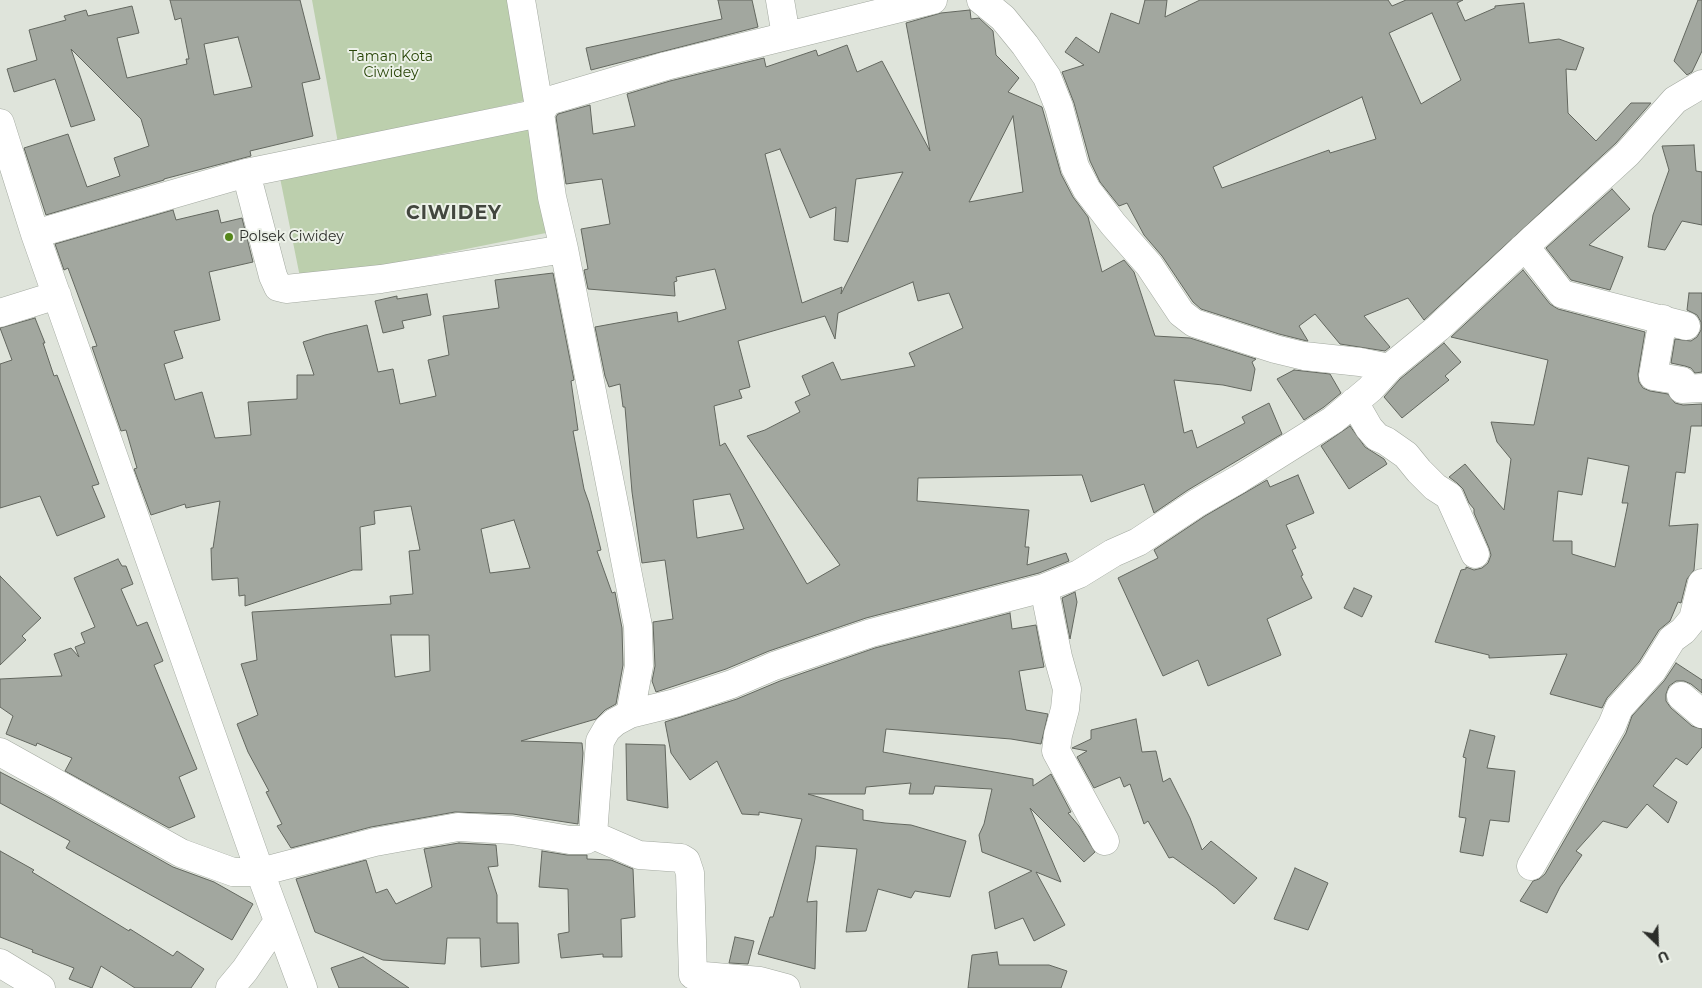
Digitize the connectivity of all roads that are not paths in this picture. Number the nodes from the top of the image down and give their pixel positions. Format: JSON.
{"nodes":[{"id":1,"x":520,"y":0,"type":"edge"},
{"id":2,"x":780,"y":0,"type":"edge"},
{"id":3,"x":934,"y":0,"type":"edge"},
{"id":4,"x":981,"y":0,"type":"edge"},
{"id":5,"x":786,"y":36,"type":"junction"},
{"id":6,"x":1702,"y":84,"type":"edge"},
{"id":7,"x":540,"y":112,"type":"junction"},
{"id":8,"x":0,"y":123,"type":"edge"},
{"id":9,"x":246,"y":173,"type":"junction"},
{"id":10,"x":36,"y":234,"type":"junction"},
{"id":11,"x":564,"y":250,"type":"junction"},
{"id":12,"x":1532,"y":256,"type":"junction"},
{"id":13,"x":58,"y":295,"type":"junction"},
{"id":14,"x":0,"y":313,"type":"edge"},
{"id":15,"x":1389,"y":368,"type":"junction"},
{"id":16,"x":1702,"y":388,"type":"edge"},
{"id":17,"x":1354,"y":402,"type":"junction"},
{"id":18,"x":1474,"y":554,"type":"dead end"},
{"id":19,"x":1702,"y":583,"type":"edge"},
{"id":20,"x":1044,"y":588,"type":"junction"},
{"id":21,"x":1681,"y":696,"type":"dead end"},
{"id":22,"x":630,"y":714,"type":"junction"},
{"id":23,"x":1702,"y":714,"type":"edge"},
{"id":24,"x":0,"y":752,"type":"edge"},
{"id":25,"x":593,"y":835,"type":"junction"},
{"id":26,"x":1105,"y":841,"type":"dead end"},
{"id":27,"x":1531,"y":866,"type":"dead end"},
{"id":28,"x":260,"y":872,"type":"junction"},
{"id":29,"x":278,"y":921,"type":"junction"},
{"id":30,"x":693,"y":981,"type":"edge"},
{"id":31,"x":230,"y":988,"type":"edge"},
{"id":32,"x":303,"y":988,"type":"edge"},
{"id":33,"x":786,"y":988,"type":"edge"}],
"edges":[{"from":1,"to":7,"type":"street"},
{"from":2,"to":5,"type":"street"},
{"from":3,"to":5,"type":"street"},
{"from":4,"to":15,"type":"street"},
{"from":5,"to":7,"type":"street"},
{"from":6,"to":12,"type":"street"},
{"from":7,"to":9,"type":"street"},
{"from":7,"to":11,"type":"street"},
{"from":8,"to":10,"type":"street"},
{"from":9,"to":10,"type":"street"},
{"from":9,"to":11,"type":"street"},
{"from":10,"to":13,"type":"street"},
{"from":11,"to":22,"type":"street"},
{"from":12,"to":15,"type":"street"},
{"from":12,"to":16,"type":"street"},
{"from":13,"to":14,"type":"street"},
{"from":13,"to":28,"type":"street"},
{"from":15,"to":17,"type":"street"},
{"from":17,"to":18,"type":"street"},
{"from":17,"to":20,"type":"street"},
{"from":19,"to":27,"type":"street"},
{"from":20,"to":22,"type":"street"},
{"from":20,"to":26,"type":"street"},
{"from":21,"to":23,"type":"street"},
{"from":22,"to":25,"type":"street"},
{"from":24,"to":28,"type":"street"},
{"from":25,"to":28,"type":"street"},
{"from":25,"to":30,"type":"street"},
{"from":28,"to":29,"type":"street"},
{"from":29,"to":31,"type":"street"},
{"from":29,"to":32,"type":"street"},
{"from":30,"to":33,"type":"street"}]}
